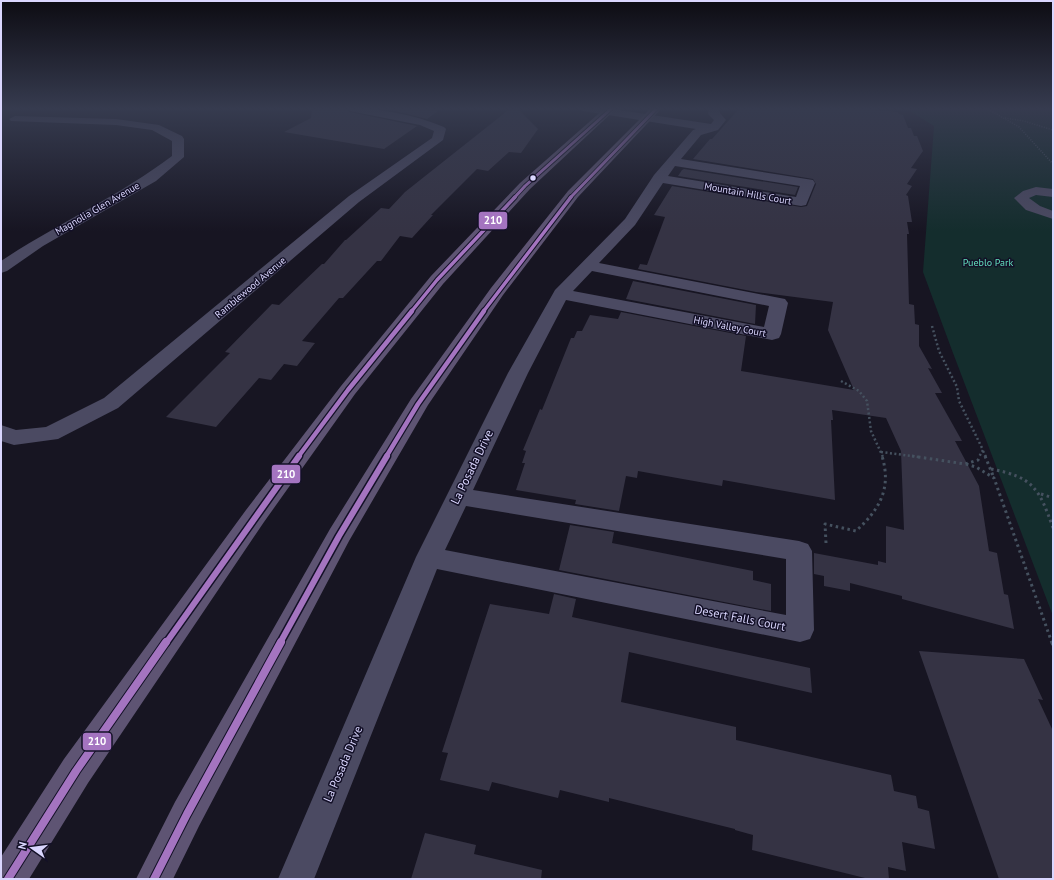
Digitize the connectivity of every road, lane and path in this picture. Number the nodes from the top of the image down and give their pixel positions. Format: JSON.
{"nodes":[{"id":1,"x":178,"y":149,"type":"edge"},
{"id":2,"x":424,"y":149,"type":"edge"},
{"id":3,"x":566,"y":149,"type":"edge"},
{"id":4,"x":615,"y":149,"type":"edge"},
{"id":5,"x":683,"y":149,"type":"edge"},
{"id":6,"x":1039,"y":149,"type":"edge"},
{"id":7,"x":1053,"y":164,"type":"edge"},
{"id":8,"x":666,"y":170,"type":"junction"},
{"id":9,"x":1053,"y":193,"type":"edge"},
{"id":10,"x":1053,"y":215,"type":"edge"},
{"id":11,"x":588,"y":266,"type":"junction"},
{"id":12,"x":1,"y":268,"type":"edge"},
{"id":13,"x":561,"y":294,"type":"junction"},
{"id":14,"x":932,"y":326,"type":"dead end"},
{"id":15,"x":842,"y":381,"type":"dead end"},
{"id":16,"x":1,"y":432,"type":"edge"},
{"id":17,"x":983,"y":450,"type":"junction"},
{"id":18,"x":881,"y":452,"type":"junction"},
{"id":19,"x":965,"y":464,"type":"junction"},
{"id":20,"x":991,"y":469,"type":"junction"},
{"id":21,"x":994,"y":478,"type":"junction"},
{"id":22,"x":1041,"y":494,"type":"junction"},
{"id":23,"x":458,"y":496,"type":"junction"},
{"id":24,"x":1053,"y":498,"type":"edge"},
{"id":25,"x":1053,"y":528,"type":"edge"},
{"id":26,"x":799,"y":551,"type":"junction"},
{"id":27,"x":429,"y":557,"type":"junction"},
{"id":28,"x":1053,"y":646,"type":"edge"},
{"id":29,"x":8,"y":879,"type":"edge"},
{"id":30,"x":154,"y":879,"type":"edge"},
{"id":31,"x":296,"y":879,"type":"edge"}],
"edges":[{"from":1,"to":12,"type":"street","name":"Magnolia Glen Avenue"},
{"from":2,"to":16,"type":"street","name":"Ramblewood Avenue"},
{"from":3,"to":29,"type":"main road"},
{"from":4,"to":30,"type":"main road"},
{"from":5,"to":8,"type":"street","name":"La Posada Drive"},
{"from":6,"to":7,"type":"path"},
{"from":8,"to":8,"type":"street","name":"Mountain Hills Court"},
{"from":8,"to":11,"type":"street","name":"La Posada Drive"},
{"from":9,"to":10,"type":"street"},
{"from":11,"to":13,"type":"street","name":"La Posada Drive"},
{"from":11,"to":13,"type":"street","name":"High Valley Court"},
{"from":13,"to":23,"type":"street","name":"La Posada Drive"},
{"from":14,"to":17,"type":"path"},
{"from":15,"to":18,"type":"path"},
{"from":17,"to":19,"type":"path"},
{"from":17,"to":20,"type":"path"},
{"from":18,"to":19,"type":"path"},
{"from":18,"to":26,"type":"path"},
{"from":19,"to":21,"type":"path"},
{"from":20,"to":21,"type":"path"},
{"from":20,"to":22,"type":"path"},
{"from":21,"to":28,"type":"path"},
{"from":22,"to":24,"type":"path"},
{"from":22,"to":25,"type":"path"},
{"from":23,"to":26,"type":"street"},
{"from":23,"to":27,"type":"street","name":"La Posada Drive"},
{"from":26,"to":27,"type":"street","name":"Desert Falls Court"},
{"from":27,"to":31,"type":"street","name":"La Posada Drive"}]}
